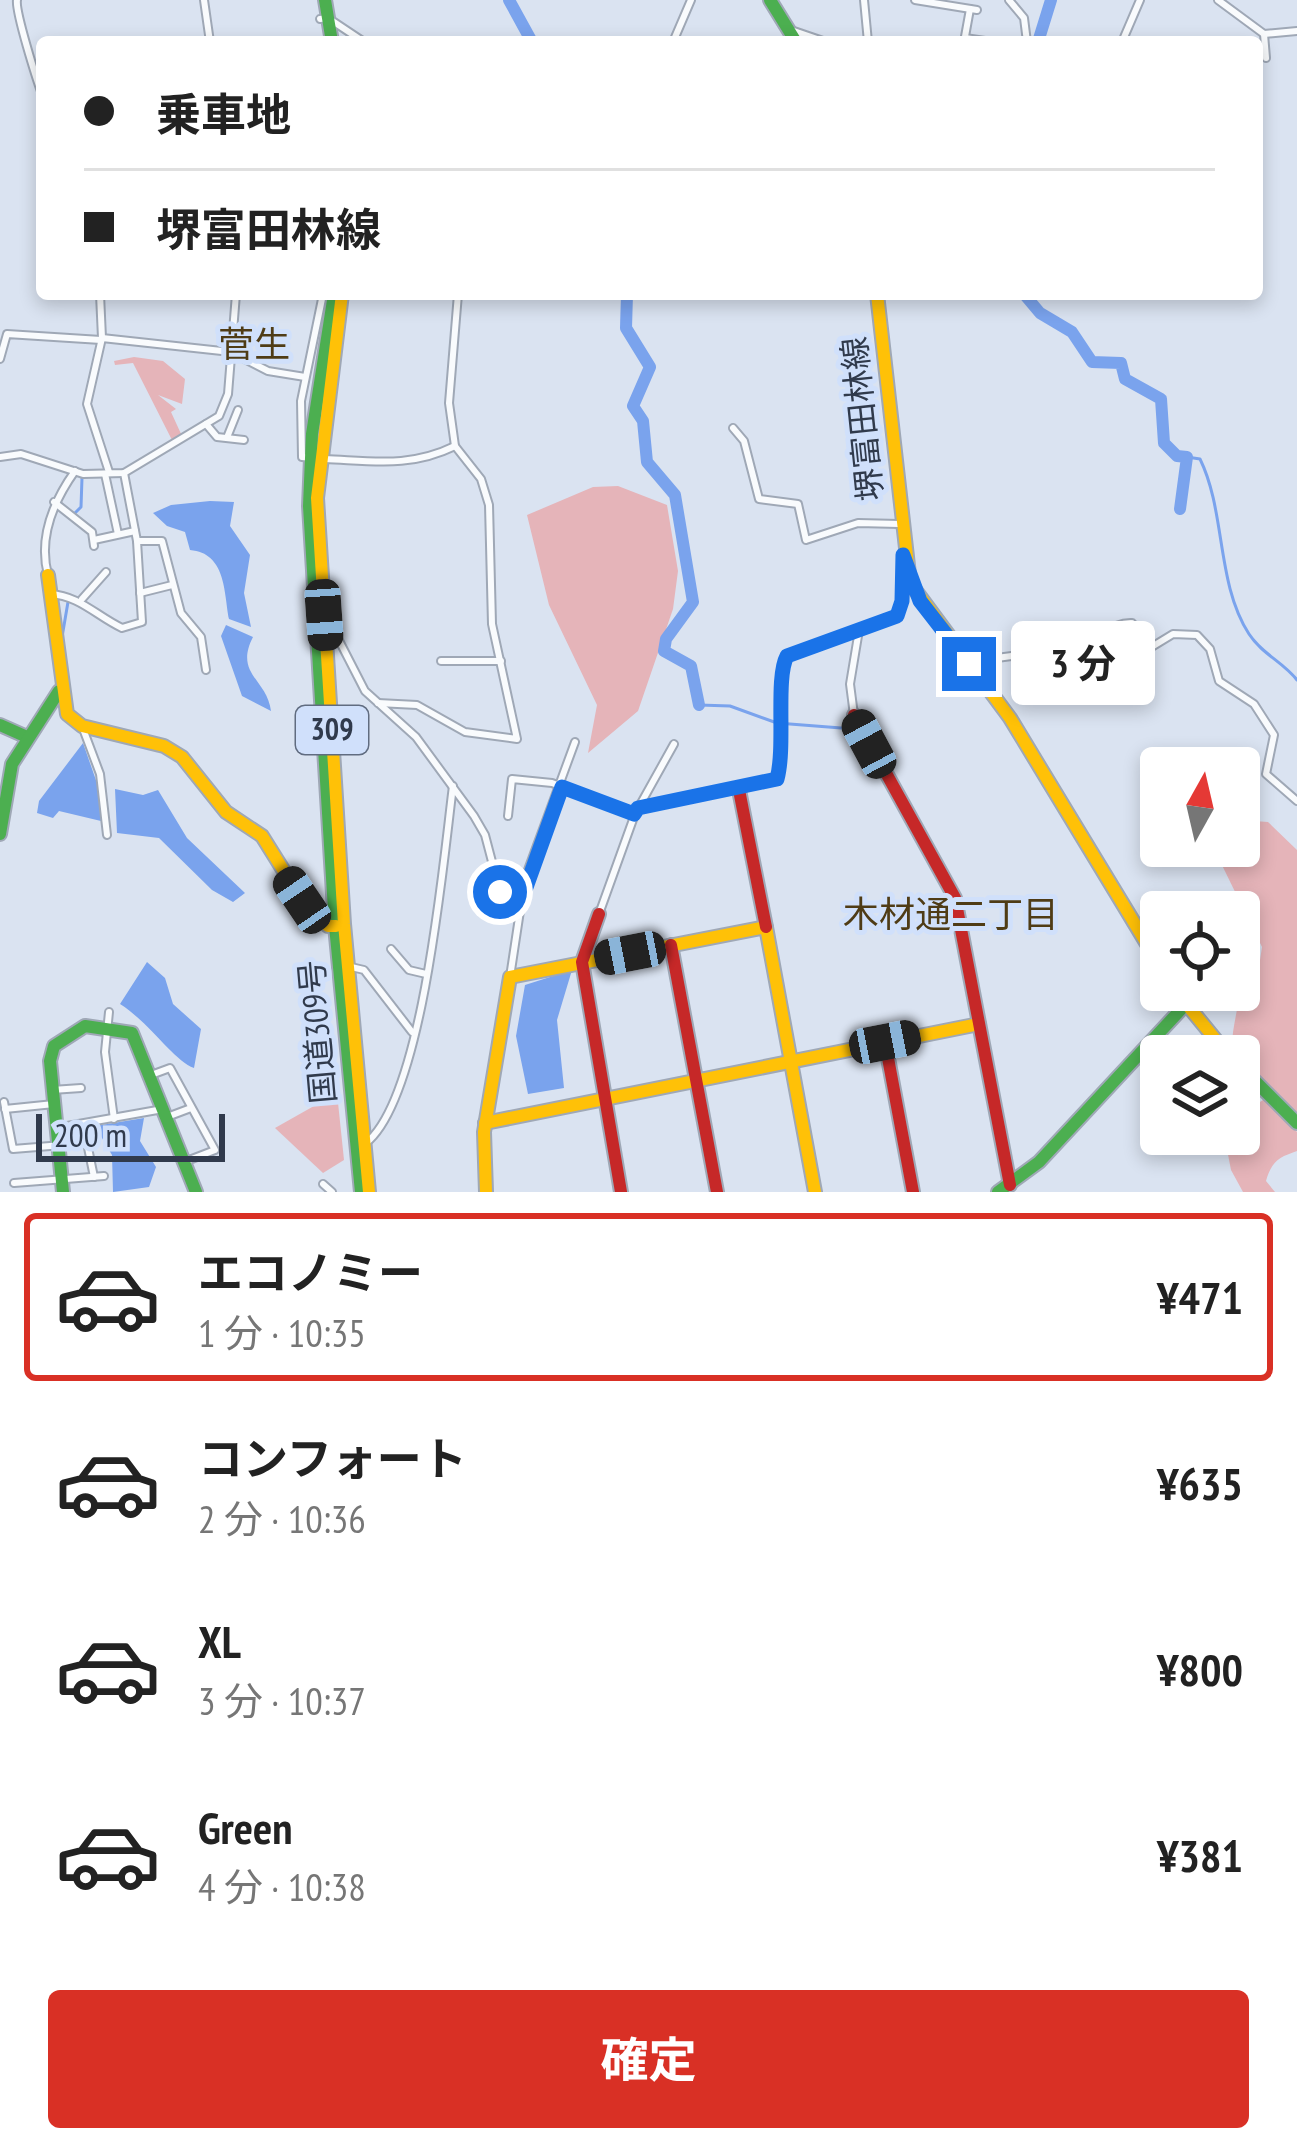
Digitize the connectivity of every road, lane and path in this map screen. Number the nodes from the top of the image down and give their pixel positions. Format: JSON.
{"nodes":[{"id":1,"x":17,"y":0,"type":"edge"},
{"id":2,"x":205,"y":0,"type":"edge"},
{"id":3,"x":321,"y":0,"type":"edge"},
{"id":4,"x":691,"y":0,"type":"edge"},
{"id":5,"x":770,"y":0,"type":"edge"},
{"id":6,"x":863,"y":0,"type":"edge"},
{"id":7,"x":915,"y":0,"type":"edge"},
{"id":8,"x":1009,"y":0,"type":"edge"},
{"id":9,"x":1217,"y":1,"type":"edge"},
{"id":10,"x":1140,"y":2,"type":"edge"},
{"id":11,"x":324,"y":19,"type":"junction"},
{"id":12,"x":1297,"y":31,"type":"edge"},
{"id":13,"x":1264,"y":34,"type":"junction"},
{"id":14,"x":209,"y":36,"type":"edge"},
{"id":15,"x":327,"y":36,"type":"edge"},
{"id":16,"x":354,"y":36,"type":"edge"},
{"id":17,"x":676,"y":36,"type":"edge"},
{"id":18,"x":792,"y":36,"type":"edge"},
{"id":19,"x":867,"y":36,"type":"edge"},
{"id":20,"x":966,"y":36,"type":"edge"},
{"id":21,"x":1026,"y":36,"type":"edge"},
{"id":22,"x":1126,"y":36,"type":"edge"},
{"id":23,"x":1266,"y":58,"type":"dead end"},
{"id":24,"x":36,"y":69,"type":"edge"},
{"id":25,"x":100,"y":300,"type":"edge"},
{"id":26,"x":235,"y":300,"type":"edge"},
{"id":27,"x":329,"y":300,"type":"edge"},
{"id":28,"x":330,"y":300,"type":"edge"},
{"id":29,"x":458,"y":300,"type":"edge"},
{"id":30,"x":878,"y":300,"type":"edge"},
{"id":31,"x":102,"y":339,"type":"junction"},
{"id":32,"x":231,"y":352,"type":"junction"},
{"id":33,"x":0,"y":359,"type":"edge"},
{"id":34,"x":305,"y":377,"type":"junction"},
{"id":35,"x":221,"y":412,"type":"junction"},
{"id":36,"x":206,"y":424,"type":"junction"},
{"id":37,"x":733,"y":428,"type":"dead end"},
{"id":38,"x":228,"y":435,"type":"dead end"},
{"id":39,"x":244,"y":440,"type":"dead end"},
{"id":40,"x":455,"y":446,"type":"junction"},
{"id":41,"x":0,"y":457,"type":"edge"},
{"id":42,"x":314,"y":458,"type":"junction"},
{"id":43,"x":75,"y":471,"type":"junction"},
{"id":44,"x":107,"y":472,"type":"junction"},
{"id":45,"x":124,"y":473,"type":"junction"},
{"id":46,"x":54,"y":502,"type":"junction"},
{"id":47,"x":899,"y":524,"type":"junction"},
{"id":48,"x":118,"y":534,"type":"junction"},
{"id":49,"x":136,"y":536,"type":"junction"},
{"id":50,"x":903,"y":555,"type":"junction"},
{"id":51,"x":106,"y":572,"type":"dead end"},
{"id":52,"x":48,"y":575,"type":"joint"},
{"id":53,"x":172,"y":585,"type":"junction"},
{"id":54,"x":140,"y":593,"type":"junction"},
{"id":55,"x":50,"y":594,"type":"junction"},
{"id":56,"x":82,"y":599,"type":"junction"},
{"id":57,"x":324,"y":615,"type":"junction"},
{"id":58,"x":859,"y":630,"type":"junction"},
{"id":59,"x":441,"y":661,"type":"dead end"},
{"id":60,"x":501,"y":661,"type":"junction"},
{"id":61,"x":969,"y":664,"type":"junction"},
{"id":62,"x":206,"y":670,"type":"dead end"},
{"id":63,"x":60,"y":690,"type":"junction"},
{"id":64,"x":378,"y":704,"type":"junction"},
{"id":65,"x":854,"y":715,"type":"joint"},
{"id":66,"x":0,"y":725,"type":"edge"},
{"id":67,"x":82,"y":726,"type":"junction"},
{"id":68,"x":27,"y":737,"type":"junction"},
{"id":69,"x":575,"y":742,"type":"dead end"},
{"id":70,"x":674,"y":744,"type":"dead end"},
{"id":71,"x":453,"y":786,"type":"junction"},
{"id":72,"x":562,"y":787,"type":"junction"},
{"id":73,"x":739,"y":790,"type":"junction"},
{"id":74,"x":1297,"y":801,"type":"edge"},
{"id":75,"x":636,"y":811,"type":"junction"},
{"id":76,"x":508,"y":816,"type":"dead end"},
{"id":77,"x":0,"y":834,"type":"edge"},
{"id":78,"x":107,"y":835,"type":"dead end"},
{"id":79,"x":520,"y":904,"type":"junction"},
{"id":80,"x":599,"y":914,"type":"joint"},
{"id":81,"x":340,"y":925,"type":"junction"},
{"id":82,"x":766,"y":927,"type":"junction"},
{"id":83,"x":1140,"y":932,"type":"edge"},
{"id":84,"x":671,"y":946,"type":"junction"},
{"id":85,"x":391,"y":950,"type":"dead end"},
{"id":86,"x":582,"y":962,"type":"junction"},
{"id":87,"x":347,"y":966,"type":"junction"},
{"id":88,"x":426,"y":974,"type":"junction"},
{"id":89,"x":510,"y":977,"type":"junction"},
{"id":90,"x":1179,"y":1011,"type":"edge"},
{"id":91,"x":1190,"y":1011,"type":"edge"},
{"id":92,"x":109,"y":1012,"type":"dead end"},
{"id":93,"x":979,"y":1024,"type":"junction"},
{"id":94,"x":107,"y":1029,"type":"junction"},
{"id":95,"x":412,"y":1032,"type":"junction"},
{"id":96,"x":1211,"y":1035,"type":"edge"},
{"id":97,"x":885,"y":1042,"type":"junction"},
{"id":98,"x":790,"y":1060,"type":"junction"},
{"id":99,"x":151,"y":1075,"type":"junction"},
{"id":100,"x":696,"y":1079,"type":"junction"},
{"id":101,"x":1260,"y":1087,"type":"edge"},
{"id":102,"x":81,"y":1088,"type":"dead end"},
{"id":103,"x":53,"y":1097,"type":"junction"},
{"id":104,"x":603,"y":1099,"type":"junction"},
{"id":105,"x":191,"y":1108,"type":"junction"},
{"id":106,"x":165,"y":1113,"type":"junction"},
{"id":107,"x":114,"y":1119,"type":"junction"},
{"id":108,"x":1297,"y":1123,"type":"edge"},
{"id":109,"x":485,"y":1124,"type":"junction"},
{"id":110,"x":56,"y":1128,"type":"junction"},
{"id":111,"x":58,"y":1145,"type":"junction"},
{"id":112,"x":362,"y":1147,"type":"junction"},
{"id":113,"x":184,"y":1162,"type":"junction"},
{"id":114,"x":104,"y":1176,"type":"dead end"},
{"id":115,"x":94,"y":1177,"type":"junction"},
{"id":116,"x":14,"y":1184,"type":"dead end"},
{"id":117,"x":323,"y":1184,"type":"dead end"},
{"id":118,"x":62,"y":1186,"type":"edge"},
{"id":119,"x":1004,"y":1188,"type":"edge"},
{"id":120,"x":196,"y":1192,"type":"edge"},
{"id":121,"x":332,"y":1192,"type":"edge"},
{"id":122,"x":365,"y":1192,"type":"edge"},
{"id":123,"x":486,"y":1192,"type":"edge"},
{"id":124,"x":621,"y":1192,"type":"edge"},
{"id":125,"x":717,"y":1192,"type":"edge"},
{"id":126,"x":815,"y":1192,"type":"edge"},
{"id":127,"x":913,"y":1192,"type":"edge"}],
"edges":[{"from":1,"to":24,"type":"street"},
{"from":2,"to":14,"type":"street"},
{"from":3,"to":11,"type":"main road"},
{"from":4,"to":17,"type":"street"},
{"from":5,"to":18,"type":"main road"},
{"from":6,"to":19,"type":"street"},
{"from":7,"to":20,"type":"street"},
{"from":8,"to":21,"type":"street"},
{"from":9,"to":13,"type":"street"},
{"from":10,"to":22,"type":"street"},
{"from":11,"to":15,"type":"main road"},
{"from":11,"to":16,"type":"street"},
{"from":12,"to":13,"type":"street"},
{"from":13,"to":23,"type":"street"},
{"from":25,"to":31,"type":"street"},
{"from":26,"to":32,"type":"street"},
{"from":27,"to":34,"type":"street"},
{"from":28,"to":42,"type":"main road","name":"国道309号","number":"309"},
{"from":29,"to":40,"type":"street"},
{"from":30,"to":47,"type":"main road","name":"堺富田林線"},
{"from":31,"to":32,"type":"street"},
{"from":31,"to":33,"type":"street"},
{"from":31,"to":44,"type":"street"},
{"from":32,"to":34,"type":"street"},
{"from":32,"to":35,"type":"street"},
{"from":34,"to":42,"type":"street"},
{"from":35,"to":36,"type":"street"},
{"from":35,"to":38,"type":"street"},
{"from":36,"to":39,"type":"street"},
{"from":36,"to":45,"type":"street"},
{"from":37,"to":47,"type":"street"},
{"from":40,"to":42,"type":"street"},
{"from":40,"to":60,"type":"street"},
{"from":41,"to":43,"type":"street"},
{"from":42,"to":57,"type":"main road","name":"国道309号","number":"309"},
{"from":42,"to":81,"type":"main road","name":"国道309号","number":"309"},
{"from":43,"to":44,"type":"street"},
{"from":43,"to":46,"type":"street"},
{"from":44,"to":45,"type":"street"},
{"from":44,"to":48,"type":"street"},
{"from":45,"to":49,"type":"street"},
{"from":46,"to":48,"type":"street"},
{"from":46,"to":52,"type":"street"},
{"from":47,"to":50,"type":"main road","name":"堺富田林線"},
{"from":48,"to":49,"type":"street"},
{"from":49,"to":53,"type":"street"},
{"from":49,"to":54,"type":"street"},
{"from":50,"to":58,"type":"street"},
{"from":50,"to":61,"type":"main road","name":"堺富田林線"},
{"from":51,"to":56,"type":"street"},
{"from":52,"to":55,"type":"main road"},
{"from":53,"to":54,"type":"street"},
{"from":53,"to":62,"type":"street"},
{"from":54,"to":56,"type":"street"},
{"from":55,"to":56,"type":"street"},
{"from":55,"to":63,"type":"main road"},
{"from":57,"to":64,"type":"street"},
{"from":57,"to":81,"type":"main road","name":"国道309号","number":"309"},
{"from":58,"to":65,"type":"street"},
{"from":58,"to":73,"type":"street"},
{"from":59,"to":60,"type":"street"},
{"from":60,"to":64,"type":"street"},
{"from":61,"to":74,"type":"street"},
{"from":61,"to":83,"type":"main road","name":"堺富田林線"},
{"from":63,"to":67,"type":"main road"},
{"from":63,"to":68,"type":"main road"},
{"from":64,"to":71,"type":"street"},
{"from":65,"to":93,"type":"main road"},
{"from":66,"to":68,"type":"main road"},
{"from":67,"to":78,"type":"street"},
{"from":67,"to":81,"type":"main road"},
{"from":68,"to":77,"type":"main road"},
{"from":69,"to":72,"type":"street"},
{"from":70,"to":75,"type":"street"},
{"from":71,"to":79,"type":"street"},
{"from":71,"to":88,"type":"street"},
{"from":72,"to":75,"type":"street"},
{"from":72,"to":76,"type":"street"},
{"from":72,"to":79,"type":"street"},
{"from":73,"to":75,"type":"street"},
{"from":73,"to":82,"type":"main road"},
{"from":75,"to":80,"type":"street"},
{"from":79,"to":89,"type":"street"},
{"from":80,"to":86,"type":"main road"},
{"from":81,"to":87,"type":"main road","name":"国道309号","number":"309"},
{"from":81,"to":122,"type":"main road","name":"国道309号","number":"309"},
{"from":82,"to":84,"type":"main road"},
{"from":82,"to":98,"type":"main road"},
{"from":84,"to":86,"type":"main road"},
{"from":84,"to":100,"type":"main road"},
{"from":85,"to":88,"type":"street"},
{"from":86,"to":89,"type":"main road"},
{"from":86,"to":104,"type":"main road"},
{"from":87,"to":95,"type":"street"},
{"from":87,"to":112,"type":"main road","name":"国道309号","number":"309"},
{"from":88,"to":95,"type":"street"},
{"from":89,"to":109,"type":"main road"},
{"from":90,"to":119,"type":"main road"},
{"from":91,"to":96,"type":"main road"},
{"from":92,"to":94,"type":"street"},
{"from":93,"to":97,"type":"main road"},
{"from":93,"to":119,"type":"main road"},
{"from":94,"to":99,"type":"main road"},
{"from":94,"to":103,"type":"main road"},
{"from":94,"to":107,"type":"street"},
{"from":95,"to":112,"type":"street"},
{"from":97,"to":98,"type":"main road"},
{"from":97,"to":127,"type":"main road"},
{"from":98,"to":100,"type":"main road"},
{"from":98,"to":126,"type":"main road"},
{"from":99,"to":105,"type":"street"},
{"from":99,"to":106,"type":"main road"},
{"from":100,"to":104,"type":"main road"},
{"from":100,"to":125,"type":"main road"},
{"from":101,"to":108,"type":"main road"},
{"from":102,"to":103,"type":"street"},
{"from":103,"to":110,"type":"main road"},
{"from":103,"to":111,"type":"street"},
{"from":104,"to":109,"type":"main road"},
{"from":104,"to":124,"type":"main road"},
{"from":105,"to":106,"type":"street"},
{"from":105,"to":113,"type":"street"},
{"from":106,"to":107,"type":"street"},
{"from":106,"to":113,"type":"main road"},
{"from":107,"to":110,"type":"street"},
{"from":109,"to":123,"type":"main road"},
{"from":110,"to":111,"type":"main road"},
{"from":111,"to":115,"type":"street"},
{"from":111,"to":118,"type":"main road"},
{"from":112,"to":122,"type":"main road","name":"国道309号","number":"309"},
{"from":113,"to":120,"type":"main road"},
{"from":114,"to":115,"type":"street"},
{"from":115,"to":118,"type":"street"},
{"from":116,"to":118,"type":"street"},
{"from":117,"to":121,"type":"street"}]}
